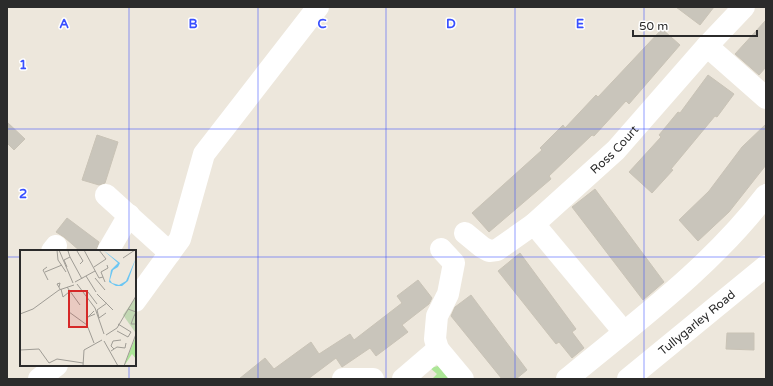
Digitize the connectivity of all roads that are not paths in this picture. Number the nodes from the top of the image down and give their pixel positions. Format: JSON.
{"nodes":[{"id":1,"x":318,"y":7,"type":"edge"},
{"id":2,"x":744,"y":7,"type":"edge"},
{"id":3,"x":707,"y":46,"type":"junction"},
{"id":4,"x":766,"y":98,"type":"edge"},
{"id":5,"x":106,"y":195,"type":"dead end"},
{"id":6,"x":766,"y":195,"type":"edge"},
{"id":7,"x":129,"y":215,"type":"junction"},
{"id":8,"x":534,"y":224,"type":"junction"},
{"id":9,"x":465,"y":233,"type":"dead end"},
{"id":10,"x":441,"y":249,"type":"dead end"},
{"id":11,"x":109,"y":250,"type":"edge"},
{"id":12,"x":170,"y":253,"type":"junction"},
{"id":13,"x":766,"y":266,"type":"edge"},
{"id":14,"x":137,"y":296,"type":"edge"},
{"id":15,"x":624,"y":332,"type":"junction"},
{"id":16,"x":438,"y":349,"type":"junction"},
{"id":17,"x":56,"y":366,"type":"edge"},
{"id":18,"x":39,"y":379,"type":"edge"},
{"id":19,"x":344,"y":379,"type":"edge"},
{"id":20,"x":373,"y":379,"type":"edge"},
{"id":21,"x":403,"y":379,"type":"edge"},
{"id":22,"x":463,"y":379,"type":"edge"},
{"id":23,"x":567,"y":379,"type":"edge"},
{"id":24,"x":628,"y":379,"type":"edge"}],
"edges":[{"from":1,"to":12,"type":"street"},
{"from":2,"to":3,"type":"street","name":"Ross Court"},
{"from":3,"to":4,"type":"street"},
{"from":3,"to":8,"type":"street","name":"Ross Court"},
{"from":5,"to":7,"type":"street"},
{"from":6,"to":15,"type":"street"},
{"from":7,"to":11,"type":"street"},
{"from":7,"to":12,"type":"street"},
{"from":8,"to":9,"type":"street","name":"Ross Court"},
{"from":8,"to":15,"type":"street"},
{"from":10,"to":16,"type":"street"},
{"from":12,"to":14,"type":"street"},
{"from":13,"to":24,"type":"street","name":"Tullygarley Road"},
{"from":15,"to":23,"type":"street"},
{"from":16,"to":21,"type":"street"},
{"from":16,"to":22,"type":"street"},
{"from":17,"to":18,"type":"street"},
{"from":19,"to":20,"type":"street"}]}
